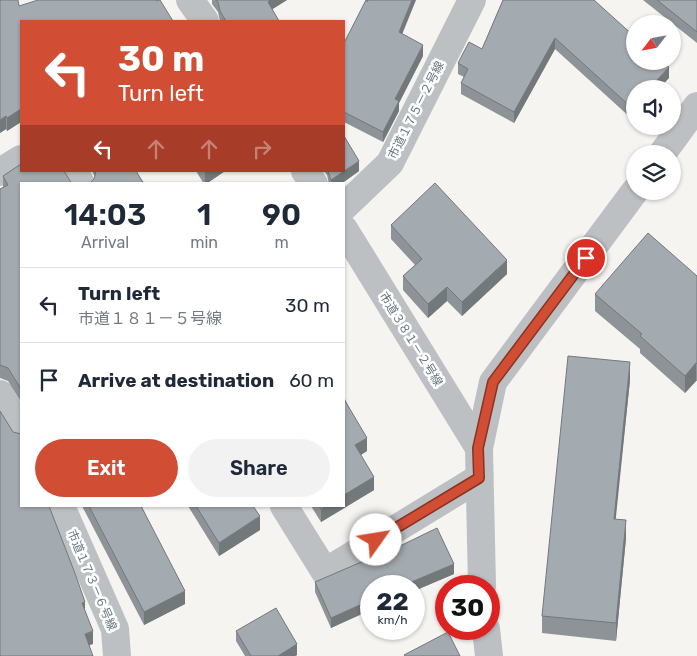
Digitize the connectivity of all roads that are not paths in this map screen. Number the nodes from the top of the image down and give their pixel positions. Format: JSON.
{"nodes":[{"id":1,"x":190,"y":0,"type":"edge"},
{"id":2,"x":472,"y":0,"type":"edge"},
{"id":3,"x":204,"y":20,"type":"edge"},
{"id":4,"x":697,"y":106,"type":"edge"},
{"id":5,"x":669,"y":145,"type":"edge"},
{"id":6,"x":20,"y":160,"type":"edge"},
{"id":7,"x":0,"y":172,"type":"edge"},
{"id":8,"x":628,"y":200,"type":"edge"},
{"id":9,"x":345,"y":206,"type":"edge"},
{"id":10,"x":345,"y":232,"type":"edge"},
{"id":11,"x":0,"y":394,"type":"edge"},
{"id":12,"x":20,"y":430,"type":"edge"},
{"id":13,"x":478,"y":448,"type":"junction"},
{"id":14,"x":479,"y":478,"type":"junction"},
{"id":15,"x":61,"y":507,"type":"edge"},
{"id":16,"x":285,"y":507,"type":"edge"},
{"id":17,"x":482,"y":575,"type":"edge"},
{"id":18,"x":487,"y":640,"type":"edge"},
{"id":19,"x":117,"y":656,"type":"edge"},
{"id":20,"x":489,"y":656,"type":"edge"}],
"edges":[{"from":1,"to":3,"type":"street"},
{"from":2,"to":9,"type":"street","name":"市道１７５－２号線"},
{"from":4,"to":5,"type":"street"},
{"from":6,"to":7,"type":"street"},
{"from":8,"to":13,"type":"street"},
{"from":10,"to":13,"type":"street","name":"市道３８１－２号線"},
{"from":11,"to":12,"type":"street"},
{"from":13,"to":14,"type":"street"},
{"from":14,"to":16,"type":"street"},
{"from":14,"to":17,"type":"street"},
{"from":15,"to":19,"type":"street","name":"市道１７３－６号線"},
{"from":18,"to":20,"type":"street"}]}
